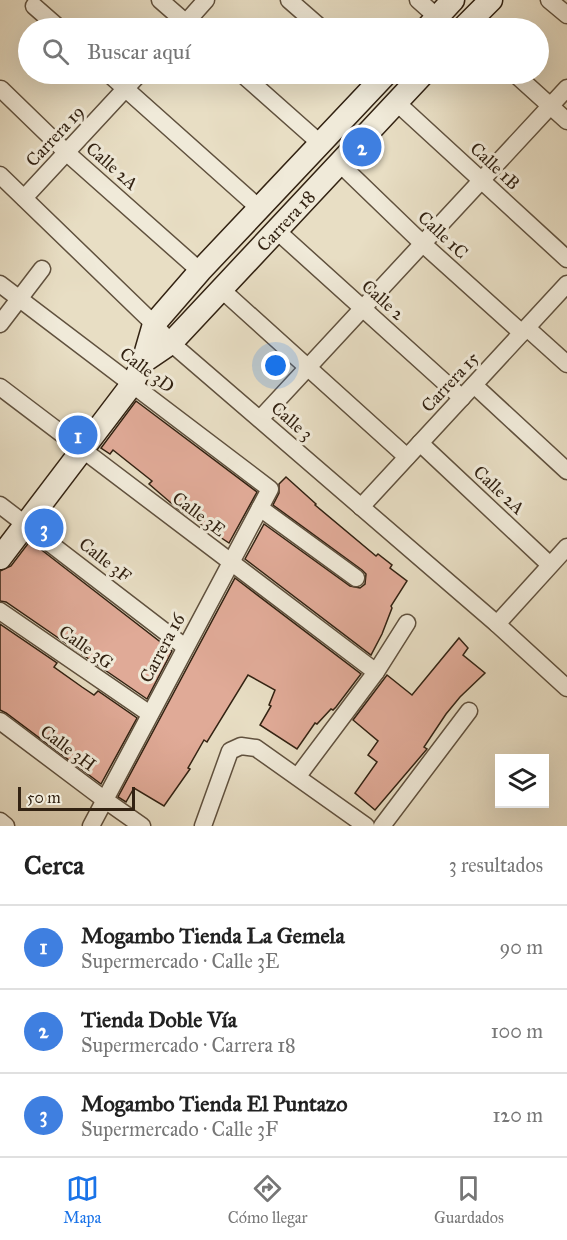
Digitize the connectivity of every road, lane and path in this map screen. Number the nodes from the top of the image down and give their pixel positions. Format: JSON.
{"nodes":[{"id":1,"x":160,"y":0,"type":"edge"},
{"id":2,"x":206,"y":0,"type":"edge"},
{"id":3,"x":289,"y":0,"type":"edge"},
{"id":4,"x":418,"y":0,"type":"edge"},
{"id":5,"x":453,"y":0,"type":"edge"},
{"id":6,"x":491,"y":0,"type":"edge"},
{"id":7,"x":549,"y":0,"type":"edge"},
{"id":8,"x":34,"y":6,"type":"dead end"},
{"id":9,"x":567,"y":15,"type":"edge"},
{"id":10,"x":48,"y":18,"type":"edge"},
{"id":11,"x":177,"y":18,"type":"edge"},
{"id":12,"x":193,"y":18,"type":"edge"},
{"id":13,"x":310,"y":18,"type":"edge"},
{"id":14,"x":429,"y":18,"type":"edge"},
{"id":15,"x":437,"y":18,"type":"edge"},
{"id":16,"x":474,"y":18,"type":"edge"},
{"id":17,"x":120,"y":84,"type":"edge"},
{"id":18,"x":129,"y":84,"type":"edge"},
{"id":19,"x":253,"y":84,"type":"edge"},
{"id":20,"x":372,"y":84,"type":"edge"},
{"id":21,"x":413,"y":84,"type":"edge"},
{"id":22,"x":527,"y":84,"type":"edge"},
{"id":23,"x":1,"y":88,"type":"edge"},
{"id":24,"x":125,"y":88,"type":"junction"},
{"id":25,"x":567,"y":88,"type":"edge"},
{"id":26,"x":396,"y":102,"type":"junction"},
{"id":27,"x":551,"y":106,"type":"junction"},
{"id":28,"x":567,"y":121,"type":"edge"},
{"id":29,"x":321,"y":144,"type":"junction"},
{"id":30,"x":67,"y":153,"type":"junction"},
{"id":31,"x":339,"y":163,"type":"junction"},
{"id":32,"x":0,"y":175,"type":"edge"},
{"id":33,"x":286,"y":180,"type":"junction"},
{"id":34,"x":482,"y":180,"type":"junction"},
{"id":35,"x":24,"y":198,"type":"junction"},
{"id":36,"x":306,"y":199,"type":"junction"},
{"id":37,"x":259,"y":208,"type":"junction"},
{"id":38,"x":277,"y":231,"type":"junction"},
{"id":39,"x":423,"y":244,"type":"junction"},
{"id":40,"x":567,"y":260,"type":"edge"},
{"id":41,"x":42,"y":269,"type":"dead end"},
{"id":42,"x":200,"y":271,"type":"junction"},
{"id":43,"x":0,"y":284,"type":"edge"},
{"id":44,"x":567,"y":284,"type":"edge"},
{"id":45,"x":222,"y":290,"type":"junction"},
{"id":46,"x":20,"y":299,"type":"junction"},
{"id":47,"x":363,"y":308,"type":"junction"},
{"id":48,"x":0,"y":324,"type":"edge"},
{"id":49,"x":154,"y":324,"type":"junction"},
{"id":50,"x":524,"y":330,"type":"junction"},
{"id":51,"x":171,"y":344,"type":"junction"},
{"id":52,"x":143,"y":362,"type":"junction"},
{"id":53,"x":567,"y":364,"type":"edge"},
{"id":54,"x":308,"y":368,"type":"junction"},
{"id":55,"x":133,"y":384,"type":"junction"},
{"id":56,"x":474,"y":386,"type":"junction"},
{"id":57,"x":0,"y":387,"type":"edge"},
{"id":58,"x":462,"y":398,"type":"junction"},
{"id":59,"x":260,"y":419,"type":"junction"},
{"id":60,"x":420,"y":443,"type":"junction"},
{"id":61,"x":82,"y":451,"type":"junction"},
{"id":62,"x":407,"y":457,"type":"junction"},
{"id":63,"x":567,"y":471,"type":"edge"},
{"id":64,"x":270,"y":489,"type":"joint"},
{"id":65,"x":0,"y":505,"type":"edge"},
{"id":66,"x":361,"y":507,"type":"junction"},
{"id":67,"x":260,"y":508,"type":"junction"},
{"id":68,"x":27,"y":525,"type":"junction"},
{"id":69,"x":567,"y":547,"type":"edge"},
{"id":70,"x":0,"y":558,"type":"edge"},
{"id":71,"x":230,"y":562,"type":"junction"},
{"id":72,"x":550,"y":565,"type":"junction"},
{"id":73,"x":356,"y":578,"type":"dead end"},
{"id":74,"x":0,"y":611,"type":"edge"},
{"id":75,"x":407,"y":623,"type":"dead end"},
{"id":76,"x":496,"y":624,"type":"junction"},
{"id":77,"x":185,"y":647,"type":"junction"},
{"id":78,"x":376,"y":672,"type":"junction"},
{"id":79,"x":565,"y":681,"type":"edge"},
{"id":80,"x":469,"y":711,"type":"dead end"},
{"id":81,"x":150,"y":714,"type":"junction"},
{"id":82,"x":0,"y":721,"type":"edge"},
{"id":83,"x":298,"y":776,"type":"junction"},
{"id":84,"x":105,"y":800,"type":"junction"},
{"id":85,"x":0,"y":821,"type":"edge"},
{"id":86,"x":6,"y":826,"type":"edge"},
{"id":87,"x":91,"y":826,"type":"edge"},
{"id":88,"x":142,"y":826,"type":"edge"},
{"id":89,"x":203,"y":826,"type":"edge"},
{"id":90,"x":366,"y":826,"type":"edge"},
{"id":91,"x":382,"y":826,"type":"edge"}],
"edges":[{"from":1,"to":11,"type":"street"},
{"from":2,"to":12,"type":"street"},
{"from":3,"to":13,"type":"street"},
{"from":4,"to":14,"type":"street"},
{"from":5,"to":15,"type":"street"},
{"from":6,"to":16,"type":"street"},
{"from":7,"to":9,"type":"street"},
{"from":8,"to":10,"type":"street"},
{"from":17,"to":24,"type":"street"},
{"from":18,"to":24,"type":"street","name":"Carrera 19"},
{"from":19,"to":29,"type":"street"},
{"from":20,"to":29,"type":"street","name":"Carrera 18"},
{"from":21,"to":26,"type":"street","name":"Carrera 18"},
{"from":22,"to":27,"type":"street"},
{"from":23,"to":30,"type":"street","name":"Calle 2A"},
{"from":24,"to":30,"type":"street","name":"Carrera 19"},
{"from":24,"to":37,"type":"street"},
{"from":25,"to":27,"type":"street"},
{"from":26,"to":31,"type":"street","name":"Carrera 18"},
{"from":26,"to":34,"type":"street","name":"Calle 1B"},
{"from":27,"to":28,"type":"street"},
{"from":27,"to":34,"type":"street"},
{"from":29,"to":33,"type":"street","name":"Carrera 18"},
{"from":30,"to":35,"type":"street","name":"Carrera 19"},
{"from":30,"to":42,"type":"street","name":"Calle 2A"},
{"from":31,"to":36,"type":"street","name":"Carrera 18"},
{"from":31,"to":39,"type":"street","name":"Calle 1C"},
{"from":32,"to":35,"type":"street","name":"Calle 3"},
{"from":33,"to":36,"type":"street"},
{"from":33,"to":37,"type":"street","name":"Carrera 18"},
{"from":34,"to":39,"type":"street"},
{"from":34,"to":40,"type":"street","name":"Calle 1B"},
{"from":35,"to":49,"type":"street","name":"Calle 3"},
{"from":36,"to":38,"type":"street","name":"Carrera 18"},
{"from":37,"to":42,"type":"street","name":"Carrera 18"},
{"from":38,"to":45,"type":"street","name":"Carrera 18"},
{"from":38,"to":47,"type":"street","name":"Calle 2"},
{"from":39,"to":47,"type":"street"},
{"from":39,"to":50,"type":"street","name":"Calle 1C"},
{"from":41,"to":46,"type":"street"},
{"from":42,"to":49,"type":"street","name":"Carrera 18"},
{"from":43,"to":46,"type":"street","name":"Calle 3D"},
{"from":44,"to":50,"type":"street","name":"Carrera 15"},
{"from":45,"to":51,"type":"street","name":"Carrera 18"},
{"from":45,"to":54,"type":"street"},
{"from":46,"to":48,"type":"street"},
{"from":46,"to":55,"type":"street","name":"Calle 3D"},
{"from":47,"to":54,"type":"street"},
{"from":47,"to":58,"type":"street","name":"Calle 2"},
{"from":49,"to":51,"type":"street","name":"Calle 3"},
{"from":49,"to":52,"type":"street","name":"Carrera 18"},
{"from":50,"to":53,"type":"street","name":"Calle 1C"},
{"from":50,"to":56,"type":"street","name":"Carrera 15"},
{"from":51,"to":52,"type":"street","name":"Carrera 18"},
{"from":51,"to":59,"type":"street","name":"Calle 3"},
{"from":52,"to":55,"type":"street","name":"Carrera 18"},
{"from":54,"to":59,"type":"street"},
{"from":54,"to":62,"type":"street"},
{"from":55,"to":61,"type":"street","name":"Carrera 18"},
{"from":55,"to":64,"type":"street","name":"Calle 3D"},
{"from":56,"to":58,"type":"street","name":"Carrera 15"},
{"from":56,"to":63,"type":"street"},
{"from":57,"to":61,"type":"street","name":"Calle 3E"},
{"from":58,"to":60,"type":"street","name":"Carrera 15"},
{"from":59,"to":66,"type":"street","name":"Calle 3"},
{"from":60,"to":62,"type":"street","name":"Carrera 15"},
{"from":60,"to":72,"type":"street","name":"Calle 2A"},
{"from":61,"to":68,"type":"street","name":"Carrera 18"},
{"from":61,"to":71,"type":"street","name":"Calle 3E"},
{"from":62,"to":66,"type":"street","name":"Carrera 15"},
{"from":64,"to":67,"type":"street","name":"Carrera 16"},
{"from":65,"to":68,"type":"street","name":"Calle 3F"},
{"from":66,"to":76,"type":"street","name":"Calle 3"},
{"from":67,"to":71,"type":"street","name":"Carrera 16"},
{"from":67,"to":73,"type":"street"},
{"from":68,"to":70,"type":"street","name":"Carrera 18"},
{"from":68,"to":77,"type":"street","name":"Calle 3F"},
{"from":69,"to":72,"type":"street"},
{"from":71,"to":77,"type":"street","name":"Carrera 16"},
{"from":71,"to":78,"type":"street","name":"Calle 3E"},
{"from":72,"to":76,"type":"street"},
{"from":74,"to":81,"type":"street","name":"Calle 3G"},
{"from":75,"to":78,"type":"street"},
{"from":76,"to":79,"type":"street","name":"Calle 3"},
{"from":77,"to":81,"type":"street","name":"Carrera 16"},
{"from":78,"to":83,"type":"street"},
{"from":80,"to":91,"type":"street"},
{"from":81,"to":84,"type":"street","name":"Carrera 16"},
{"from":82,"to":84,"type":"street","name":"Calle 3H"},
{"from":83,"to":89,"type":"street"},
{"from":83,"to":90,"type":"street"},
{"from":84,"to":87,"type":"street","name":"Carrera 16"},
{"from":84,"to":88,"type":"street","name":"Calle 3H"},
{"from":85,"to":86,"type":"street"}]}
